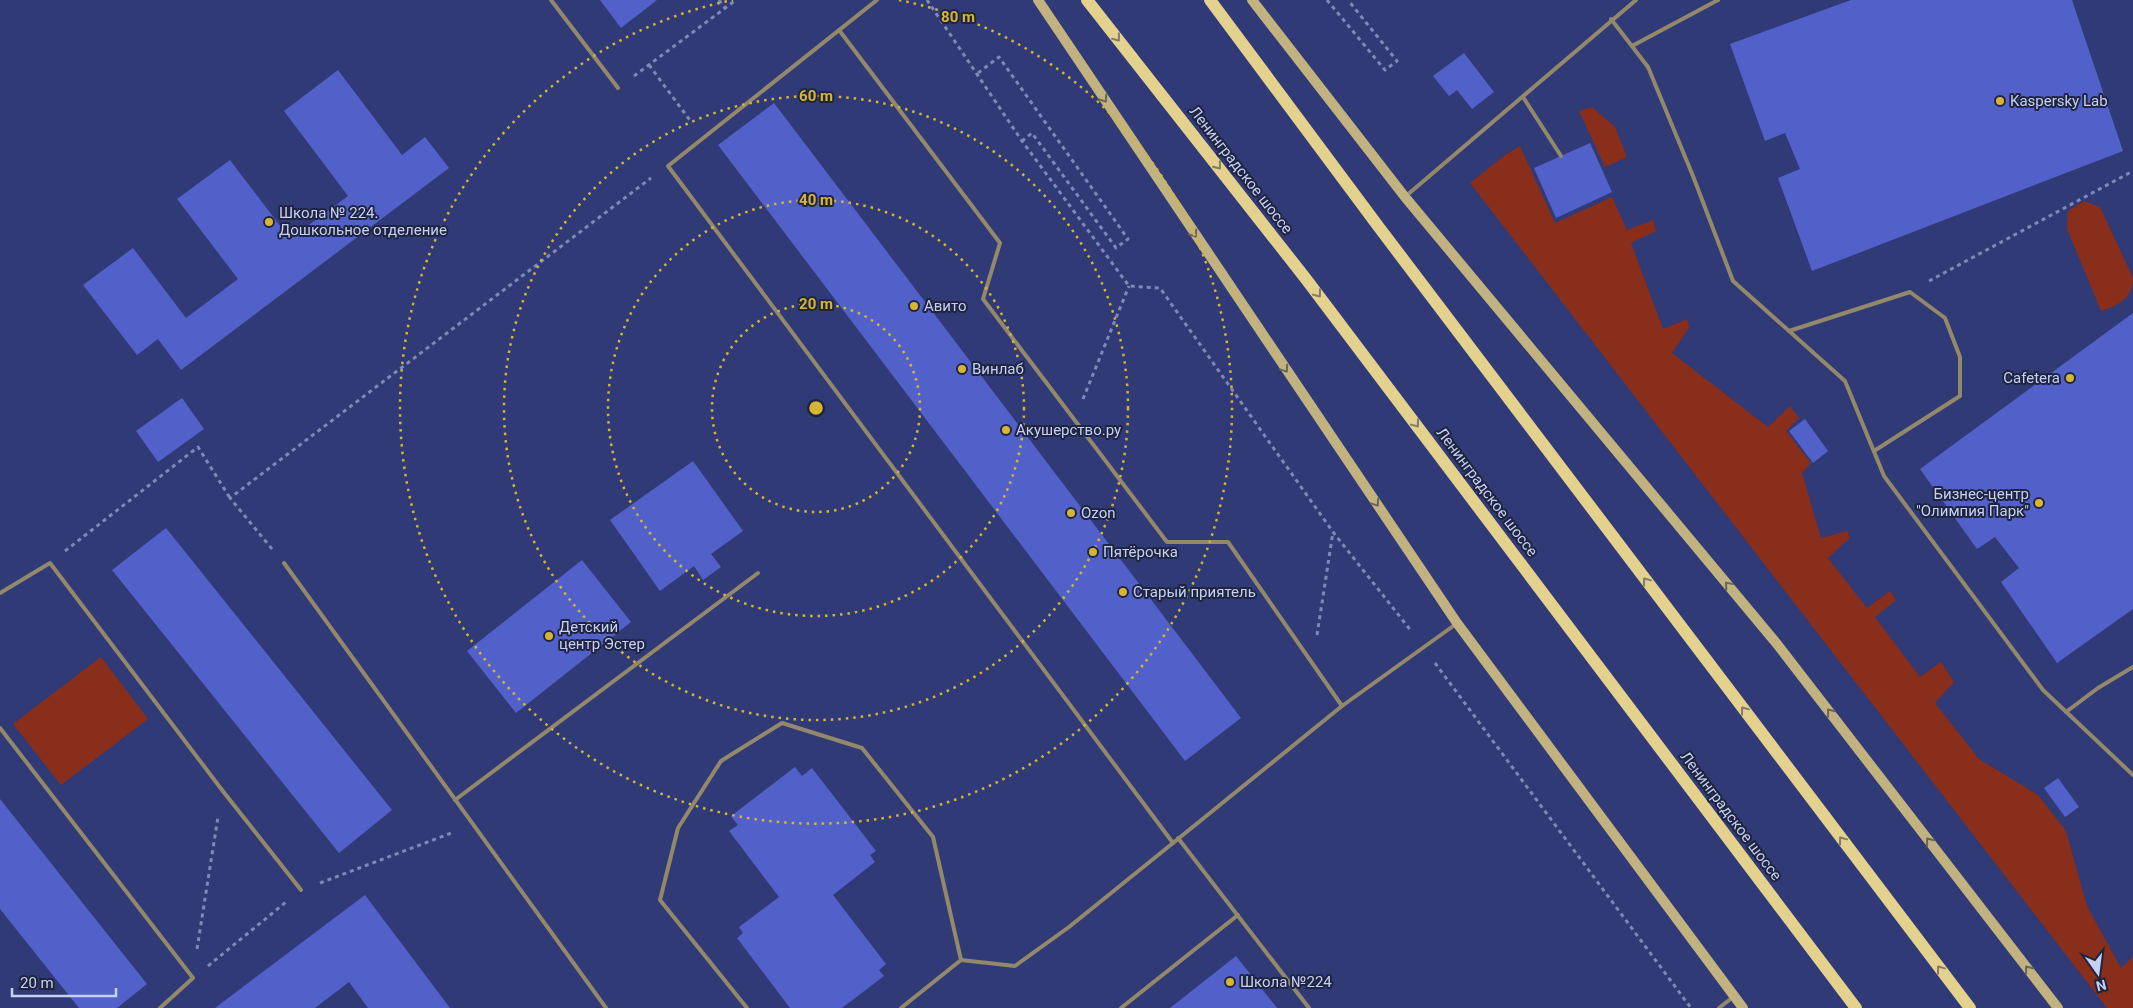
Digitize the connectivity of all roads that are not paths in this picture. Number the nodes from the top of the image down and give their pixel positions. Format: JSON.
{"nodes":[{"id":1,"x":551,"y":0,"type":"edge"},
{"id":2,"x":876,"y":0,"type":"edge"},
{"id":3,"x":1038,"y":0,"type":"edge"},
{"id":4,"x":1087,"y":0,"type":"edge"},
{"id":5,"x":1210,"y":0,"type":"edge"},
{"id":6,"x":1252,"y":0,"type":"edge"},
{"id":7,"x":1636,"y":0,"type":"edge"},
{"id":8,"x":1718,"y":0,"type":"edge"},
{"id":9,"x":1611,"y":19,"type":"junction"},
{"id":10,"x":839,"y":30,"type":"junction"},
{"id":11,"x":1632,"y":46,"type":"junction"},
{"id":12,"x":618,"y":88,"type":"road end"},
{"id":13,"x":1523,"y":97,"type":"junction"},
{"id":14,"x":1561,"y":156,"type":"dead end"},
{"id":15,"x":1405,"y":198,"type":"junction"},
{"id":16,"x":1789,"y":331,"type":"junction"},
{"id":17,"x":1874,"y":451,"type":"junction"},
{"id":18,"x":284,"y":563,"type":"road end"},
{"id":19,"x":758,"y":573,"type":"dead end"},
{"id":20,"x":0,"y":592,"type":"edge"},
{"id":21,"x":1457,"y":623,"type":"junction"},
{"id":22,"x":2133,"y":667,"type":"edge"},
{"id":23,"x":1342,"y":706,"type":"junction"},
{"id":24,"x":2066,"y":712,"type":"junction"},
{"id":25,"x":0,"y":728,"type":"edge"},
{"id":26,"x":2133,"y":775,"type":"edge"},
{"id":27,"x":455,"y":800,"type":"junction"},
{"id":28,"x":1178,"y":838,"type":"junction"},
{"id":29,"x":1173,"y":843,"type":"junction"},
{"id":30,"x":301,"y":890,"type":"dead end"},
{"id":31,"x":1238,"y":915,"type":"junction"},
{"id":32,"x":961,"y":960,"type":"junction"},
{"id":33,"x":1734,"y":996,"type":"junction"},
{"id":34,"x":160,"y":1008,"type":"edge"},
{"id":35,"x":606,"y":1008,"type":"edge"},
{"id":36,"x":747,"y":1008,"type":"edge"},
{"id":37,"x":901,"y":1008,"type":"edge"},
{"id":38,"x":1121,"y":1008,"type":"edge"},
{"id":39,"x":1308,"y":1008,"type":"edge"},
{"id":40,"x":1719,"y":1008,"type":"edge"},
{"id":41,"x":1743,"y":1008,"type":"edge"},
{"id":42,"x":1856,"y":1008,"type":"edge"},
{"id":43,"x":1970,"y":1008,"type":"edge"},
{"id":44,"x":2058,"y":1008,"type":"edge"}],
"edges":[{"from":1,"to":12,"type":"lane"},
{"from":2,"to":10,"type":"lane"},
{"from":3,"to":21,"type":"main road","one_way":true},
{"from":4,"to":42,"type":"main road","name":"Ленинградское шоссе","one_way":true},
{"from":43,"to":5,"type":"main road","one_way":true},
{"from":6,"to":15,"type":"main road"},
{"from":7,"to":9,"type":"lane"},
{"from":8,"to":11,"type":"lane"},
{"from":9,"to":11,"type":"lane"},
{"from":9,"to":13,"type":"lane"},
{"from":10,"to":23,"type":"lane"},
{"from":10,"to":29,"type":"lane"},
{"from":11,"to":16,"type":"lane"},
{"from":13,"to":14,"type":"lane"},
{"from":13,"to":15,"type":"lane"},
{"from":44,"to":15,"type":"main road","one_way":true},
{"from":16,"to":17,"type":"lane"},
{"from":16,"to":17,"type":"lane"},
{"from":17,"to":24,"type":"lane"},
{"from":18,"to":27,"type":"lane"},
{"from":19,"to":27,"type":"lane"},
{"from":20,"to":30,"type":"lane"},
{"from":21,"to":23,"type":"lane"},
{"from":21,"to":33,"type":"main road"},
{"from":22,"to":24,"type":"lane"},
{"from":23,"to":28,"type":"lane"},
{"from":24,"to":26,"type":"lane"},
{"from":25,"to":34,"type":"lane"},
{"from":27,"to":35,"type":"lane"},
{"from":28,"to":29,"type":"lane"},
{"from":28,"to":31,"type":"lane"},
{"from":29,"to":32,"type":"lane"},
{"from":31,"to":38,"type":"lane"},
{"from":31,"to":39,"type":"lane"},
{"from":32,"to":36,"type":"lane"},
{"from":32,"to":37,"type":"lane"},
{"from":33,"to":40,"type":"lane"},
{"from":33,"to":41,"type":"main road"}]}
